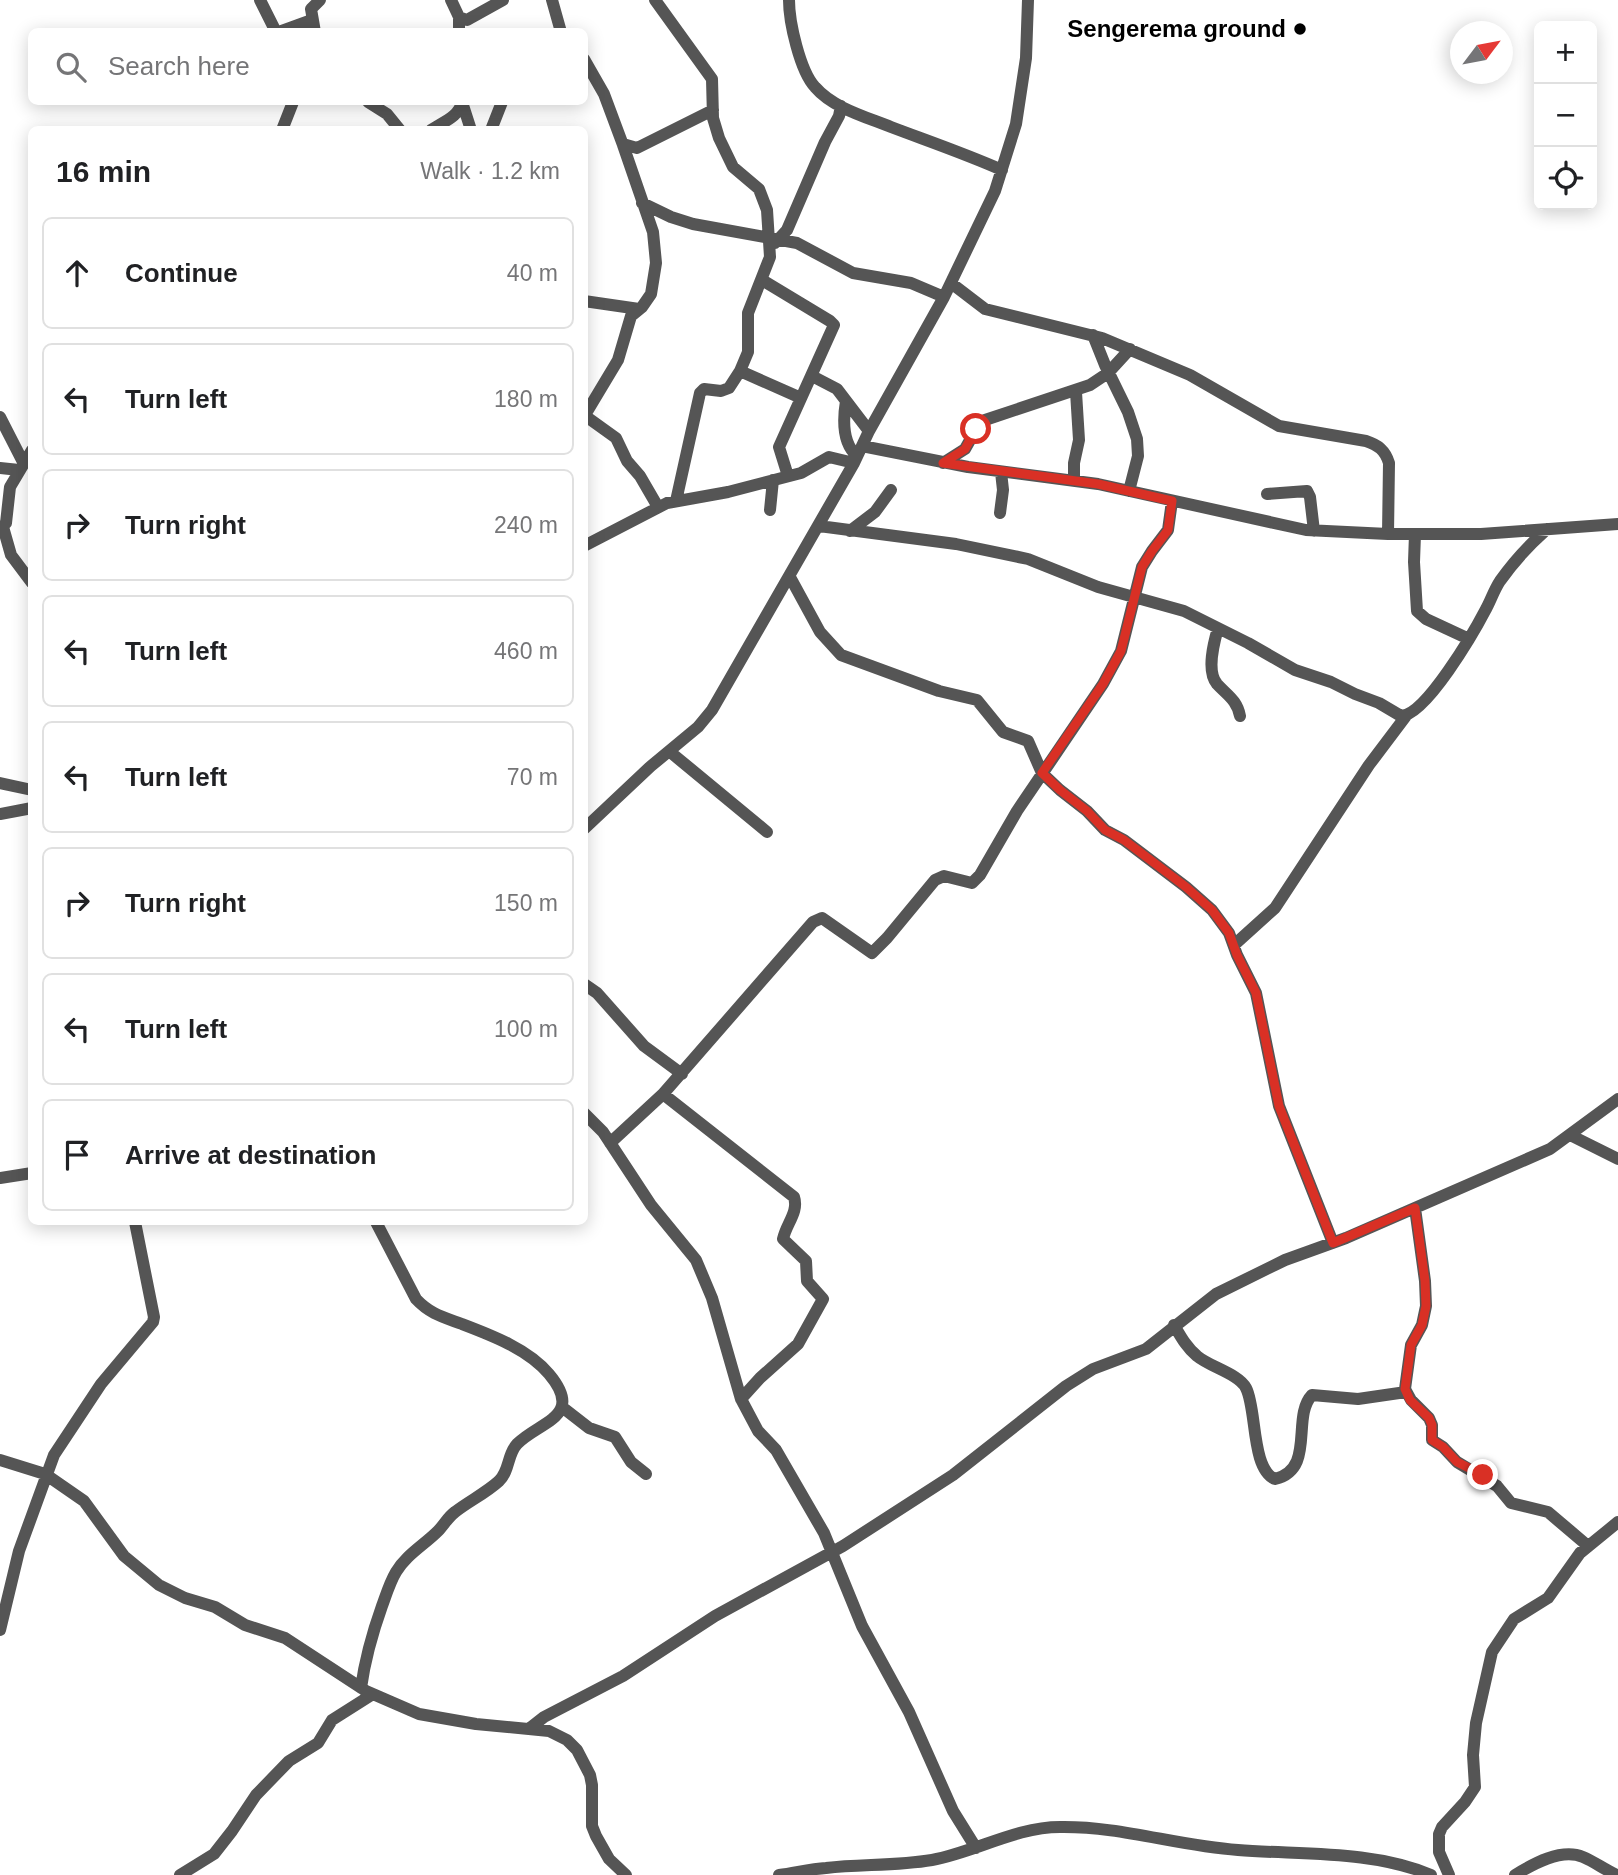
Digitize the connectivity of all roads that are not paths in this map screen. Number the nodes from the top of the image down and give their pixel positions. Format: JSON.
{"nodes":[{"id":1,"x":260,"y":0,"type":"edge"},
{"id":2,"x":320,"y":0,"type":"edge"},
{"id":3,"x":451,"y":0,"type":"edge"},
{"id":4,"x":503,"y":0,"type":"edge"},
{"id":5,"x":552,"y":0,"type":"edge"},
{"id":6,"x":655,"y":0,"type":"edge"},
{"id":7,"x":789,"y":0,"type":"edge"},
{"id":8,"x":1028,"y":0,"type":"edge"},
{"id":9,"x":459,"y":17,"type":"junction"},
{"id":10,"x":275,"y":28,"type":"edge"},
{"id":11,"x":314,"y":28,"type":"edge"},
{"id":12,"x":460,"y":28,"type":"edge"},
{"id":13,"x":560,"y":28,"type":"edge"},
{"id":14,"x":588,"y":66,"type":"edge"},
{"id":15,"x":292,"y":105,"type":"edge"},
{"id":16,"x":373,"y":105,"type":"edge"},
{"id":17,"x":461,"y":105,"type":"edge"},
{"id":18,"x":463,"y":105,"type":"edge"},
{"id":19,"x":501,"y":105,"type":"edge"},
{"id":20,"x":841,"y":106,"type":"junction"},
{"id":21,"x":713,"y":110,"type":"junction"},
{"id":22,"x":450,"y":124,"type":"edge"},
{"id":23,"x":284,"y":126,"type":"edge"},
{"id":24,"x":397,"y":126,"type":"edge"},
{"id":25,"x":470,"y":126,"type":"edge"},
{"id":26,"x":493,"y":126,"type":"edge"},
{"id":27,"x":623,"y":144,"type":"junction"},
{"id":28,"x":1003,"y":170,"type":"junction"},
{"id":29,"x":642,"y":203,"type":"junction"},
{"id":30,"x":773,"y":242,"type":"junction"},
{"id":31,"x":762,"y":279,"type":"junction"},
{"id":32,"x":951,"y":283,"type":"junction"},
{"id":33,"x":944,"y":297,"type":"junction"},
{"id":34,"x":588,"y":302,"type":"edge"},
{"id":35,"x":639,"y":309,"type":"junction"},
{"id":36,"x":1093,"y":335,"type":"junction"},
{"id":37,"x":1130,"y":349,"type":"junction"},
{"id":38,"x":740,"y":371,"type":"junction"},
{"id":39,"x":1108,"y":373,"type":"junction"},
{"id":40,"x":812,"y":376,"type":"junction"},
{"id":41,"x":1076,"y":391,"type":"junction"},
{"id":42,"x":801,"y":398,"type":"junction"},
{"id":43,"x":846,"y":401,"type":"junction"},
{"id":44,"x":588,"y":411,"type":"edge"},
{"id":45,"x":0,"y":417,"type":"edge"},
{"id":46,"x":588,"y":418,"type":"edge"},
{"id":47,"x":869,"y":431,"type":"junction"},
{"id":48,"x":858,"y":455,"type":"junction"},
{"id":49,"x":28,"y":456,"type":"edge"},
{"id":50,"x":943,"y":463,"type":"junction"},
{"id":51,"x":21,"y":466,"type":"junction"},
{"id":52,"x":0,"y":468,"type":"edge"},
{"id":53,"x":1001,"y":472,"type":"junction"},
{"id":54,"x":788,"y":476,"type":"junction"},
{"id":55,"x":773,"y":481,"type":"junction"},
{"id":56,"x":1074,"y":481,"type":"junction"},
{"id":57,"x":891,"y":490,"type":"dead end"},
{"id":58,"x":1129,"y":491,"type":"junction"},
{"id":59,"x":1267,"y":494,"type":"dead end"},
{"id":60,"x":676,"y":501,"type":"junction"},
{"id":61,"x":1172,"y":501,"type":"junction"},
{"id":62,"x":658,"y":507,"type":"junction"},
{"id":63,"x":770,"y":510,"type":"dead end"},
{"id":64,"x":1000,"y":513,"type":"dead end"},
{"id":65,"x":1618,"y":524,"type":"edge"},
{"id":66,"x":819,"y":526,"type":"junction"},
{"id":67,"x":2,"y":528,"type":"edge"},
{"id":68,"x":1547,"y":529,"type":"junction"},
{"id":69,"x":850,"y":531,"type":"junction"},
{"id":70,"x":1314,"y":531,"type":"junction"},
{"id":71,"x":1388,"y":534,"type":"junction"},
{"id":72,"x":1415,"y":534,"type":"junction"},
{"id":73,"x":588,"y":543,"type":"edge"},
{"id":74,"x":790,"y":577,"type":"junction"},
{"id":75,"x":28,"y":578,"type":"edge"},
{"id":76,"x":1133,"y":597,"type":"junction"},
{"id":77,"x":1218,"y":628,"type":"junction"},
{"id":78,"x":1469,"y":639,"type":"junction"},
{"id":79,"x":1240,"y":716,"type":"dead end"},
{"id":80,"x":1406,"y":716,"type":"junction"},
{"id":81,"x":669,"y":751,"type":"junction"},
{"id":82,"x":1042,"y":773,"type":"junction"},
{"id":83,"x":0,"y":783,"type":"edge"},
{"id":84,"x":28,"y":789,"type":"edge"},
{"id":85,"x":28,"y":809,"type":"edge"},
{"id":86,"x":0,"y":814,"type":"edge"},
{"id":87,"x":588,"y":824,"type":"edge"},
{"id":88,"x":767,"y":832,"type":"dead end"},
{"id":89,"x":1234,"y":945,"type":"junction"},
{"id":90,"x":588,"y":987,"type":"edge"},
{"id":91,"x":682,"y":1074,"type":"junction"},
{"id":92,"x":663,"y":1094,"type":"junction"},
{"id":93,"x":1618,"y":1100,"type":"edge"},
{"id":94,"x":588,"y":1118,"type":"edge"},
{"id":95,"x":1570,"y":1135,"type":"junction"},
{"id":96,"x":610,"y":1143,"type":"junction"},
{"id":97,"x":1618,"y":1159,"type":"edge"},
{"id":98,"x":28,"y":1174,"type":"edge"},
{"id":99,"x":0,"y":1178,"type":"edge"},
{"id":100,"x":1415,"y":1208,"type":"junction"},
{"id":101,"x":136,"y":1225,"type":"edge"},
{"id":102,"x":378,"y":1225,"type":"edge"},
{"id":103,"x":1333,"y":1243,"type":"junction"},
{"id":104,"x":1174,"y":1325,"type":"junction"},
{"id":105,"x":1406,"y":1392,"type":"junction"},
{"id":106,"x":741,"y":1399,"type":"junction"},
{"id":107,"x":562,"y":1407,"type":"junction"},
{"id":108,"x":0,"y":1460,"type":"edge"},
{"id":109,"x":45,"y":1474,"type":"junction"},
{"id":110,"x":646,"y":1474,"type":"dead end"},
{"id":111,"x":1618,"y":1522,"type":"edge"},
{"id":112,"x":1588,"y":1546,"type":"junction"},
{"id":113,"x":832,"y":1551,"type":"junction"},
{"id":114,"x":0,"y":1630,"type":"edge"},
{"id":115,"x":367,"y":1691,"type":"junction"},
{"id":116,"x":530,"y":1728,"type":"junction"},
{"id":117,"x":976,"y":1848,"type":"junction"},
{"id":118,"x":180,"y":1875,"type":"edge"},
{"id":119,"x":626,"y":1875,"type":"edge"},
{"id":120,"x":779,"y":1875,"type":"edge"},
{"id":121,"x":1431,"y":1875,"type":"edge"},
{"id":122,"x":1449,"y":1875,"type":"edge"},
{"id":123,"x":1515,"y":1875,"type":"edge"},
{"id":124,"x":1617,"y":1875,"type":"edge"}],
"edges":[{"from":1,"to":10,"type":"street"},
{"from":2,"to":11,"type":"street"},
{"from":3,"to":9,"type":"street"},
{"from":4,"to":9,"type":"street"},
{"from":5,"to":13,"type":"street"},
{"from":6,"to":21,"type":"street"},
{"from":7,"to":20,"type":"street"},
{"from":8,"to":28,"type":"street"},
{"from":9,"to":12,"type":"street"},
{"from":14,"to":27,"type":"street"},
{"from":15,"to":23,"type":"street"},
{"from":16,"to":24,"type":"street"},
{"from":17,"to":22,"type":"street"},
{"from":18,"to":25,"type":"street"},
{"from":19,"to":26,"type":"street"},
{"from":20,"to":28,"type":"street"},
{"from":20,"to":30,"type":"street"},
{"from":21,"to":27,"type":"street"},
{"from":21,"to":30,"type":"street"},
{"from":27,"to":29,"type":"street"},
{"from":28,"to":32,"type":"street"},
{"from":29,"to":30,"type":"street"},
{"from":29,"to":35,"type":"street"},
{"from":30,"to":31,"type":"street"},
{"from":30,"to":33,"type":"street"},
{"from":31,"to":38,"type":"street"},
{"from":31,"to":40,"type":"street"},
{"from":32,"to":33,"type":"street"},
{"from":32,"to":36,"type":"street"},
{"from":33,"to":47,"type":"street"},
{"from":34,"to":35,"type":"street"},
{"from":35,"to":44,"type":"street"},
{"from":36,"to":37,"type":"street"},
{"from":36,"to":39,"type":"street"},
{"from":37,"to":39,"type":"street"},
{"from":37,"to":71,"type":"street"},
{"from":38,"to":42,"type":"street"},
{"from":38,"to":60,"type":"street"},
{"from":39,"to":41,"type":"street"},
{"from":39,"to":58,"type":"street"},
{"from":40,"to":42,"type":"street"},
{"from":40,"to":43,"type":"street"},
{"from":41,"to":50,"type":"street"},
{"from":41,"to":56,"type":"street"},
{"from":42,"to":54,"type":"street"},
{"from":43,"to":47,"type":"street"},
{"from":43,"to":48,"type":"street"},
{"from":45,"to":51,"type":"street"},
{"from":46,"to":62,"type":"street"},
{"from":47,"to":48,"type":"street"},
{"from":48,"to":50,"type":"street"},
{"from":48,"to":54,"type":"street"},
{"from":48,"to":66,"type":"street"},
{"from":49,"to":51,"type":"street"},
{"from":50,"to":53,"type":"street"},
{"from":51,"to":52,"type":"street"},
{"from":51,"to":67,"type":"street"},
{"from":53,"to":56,"type":"street"},
{"from":53,"to":64,"type":"street"},
{"from":54,"to":55,"type":"street"},
{"from":55,"to":60,"type":"street"},
{"from":55,"to":63,"type":"street"},
{"from":56,"to":58,"type":"street"},
{"from":57,"to":69,"type":"street"},
{"from":58,"to":61,"type":"street"},
{"from":59,"to":70,"type":"street"},
{"from":60,"to":62,"type":"street"},
{"from":61,"to":70,"type":"street"},
{"from":61,"to":76,"type":"street"},
{"from":62,"to":73,"type":"street"},
{"from":65,"to":68,"type":"street"},
{"from":66,"to":69,"type":"street"},
{"from":66,"to":74,"type":"street"},
{"from":67,"to":75,"type":"street"},
{"from":68,"to":72,"type":"street"},
{"from":68,"to":78,"type":"street"},
{"from":69,"to":76,"type":"street"},
{"from":70,"to":71,"type":"street"},
{"from":71,"to":72,"type":"street"},
{"from":72,"to":78,"type":"street"},
{"from":74,"to":81,"type":"street"},
{"from":74,"to":82,"type":"street"},
{"from":76,"to":77,"type":"street"},
{"from":76,"to":82,"type":"street"},
{"from":77,"to":79,"type":"street"},
{"from":77,"to":80,"type":"street"},
{"from":78,"to":80,"type":"street"},
{"from":80,"to":89,"type":"street"},
{"from":81,"to":87,"type":"street"},
{"from":81,"to":88,"type":"street"},
{"from":82,"to":89,"type":"street"},
{"from":82,"to":91,"type":"street"},
{"from":83,"to":84,"type":"street"},
{"from":85,"to":86,"type":"street"},
{"from":89,"to":103,"type":"street"},
{"from":90,"to":91,"type":"street"},
{"from":91,"to":92,"type":"street"},
{"from":92,"to":96,"type":"street"},
{"from":92,"to":106,"type":"street"},
{"from":93,"to":95,"type":"street"},
{"from":94,"to":96,"type":"street"},
{"from":95,"to":97,"type":"street"},
{"from":95,"to":100,"type":"street"},
{"from":96,"to":106,"type":"street"},
{"from":98,"to":99,"type":"street"},
{"from":100,"to":103,"type":"street"},
{"from":100,"to":105,"type":"street"},
{"from":101,"to":109,"type":"street"},
{"from":102,"to":107,"type":"street"},
{"from":103,"to":104,"type":"street"},
{"from":104,"to":105,"type":"street"},
{"from":104,"to":113,"type":"street"},
{"from":105,"to":112,"type":"street"},
{"from":106,"to":113,"type":"street"},
{"from":107,"to":110,"type":"street"},
{"from":107,"to":115,"type":"street"},
{"from":108,"to":109,"type":"street"},
{"from":109,"to":114,"type":"street"},
{"from":109,"to":115,"type":"street"},
{"from":111,"to":112,"type":"street"},
{"from":112,"to":122,"type":"street"},
{"from":113,"to":116,"type":"street"},
{"from":113,"to":117,"type":"street"},
{"from":115,"to":116,"type":"street"},
{"from":115,"to":118,"type":"street"},
{"from":116,"to":119,"type":"street"},
{"from":117,"to":120,"type":"street"},
{"from":117,"to":121,"type":"street"},
{"from":123,"to":124,"type":"street"}]}
